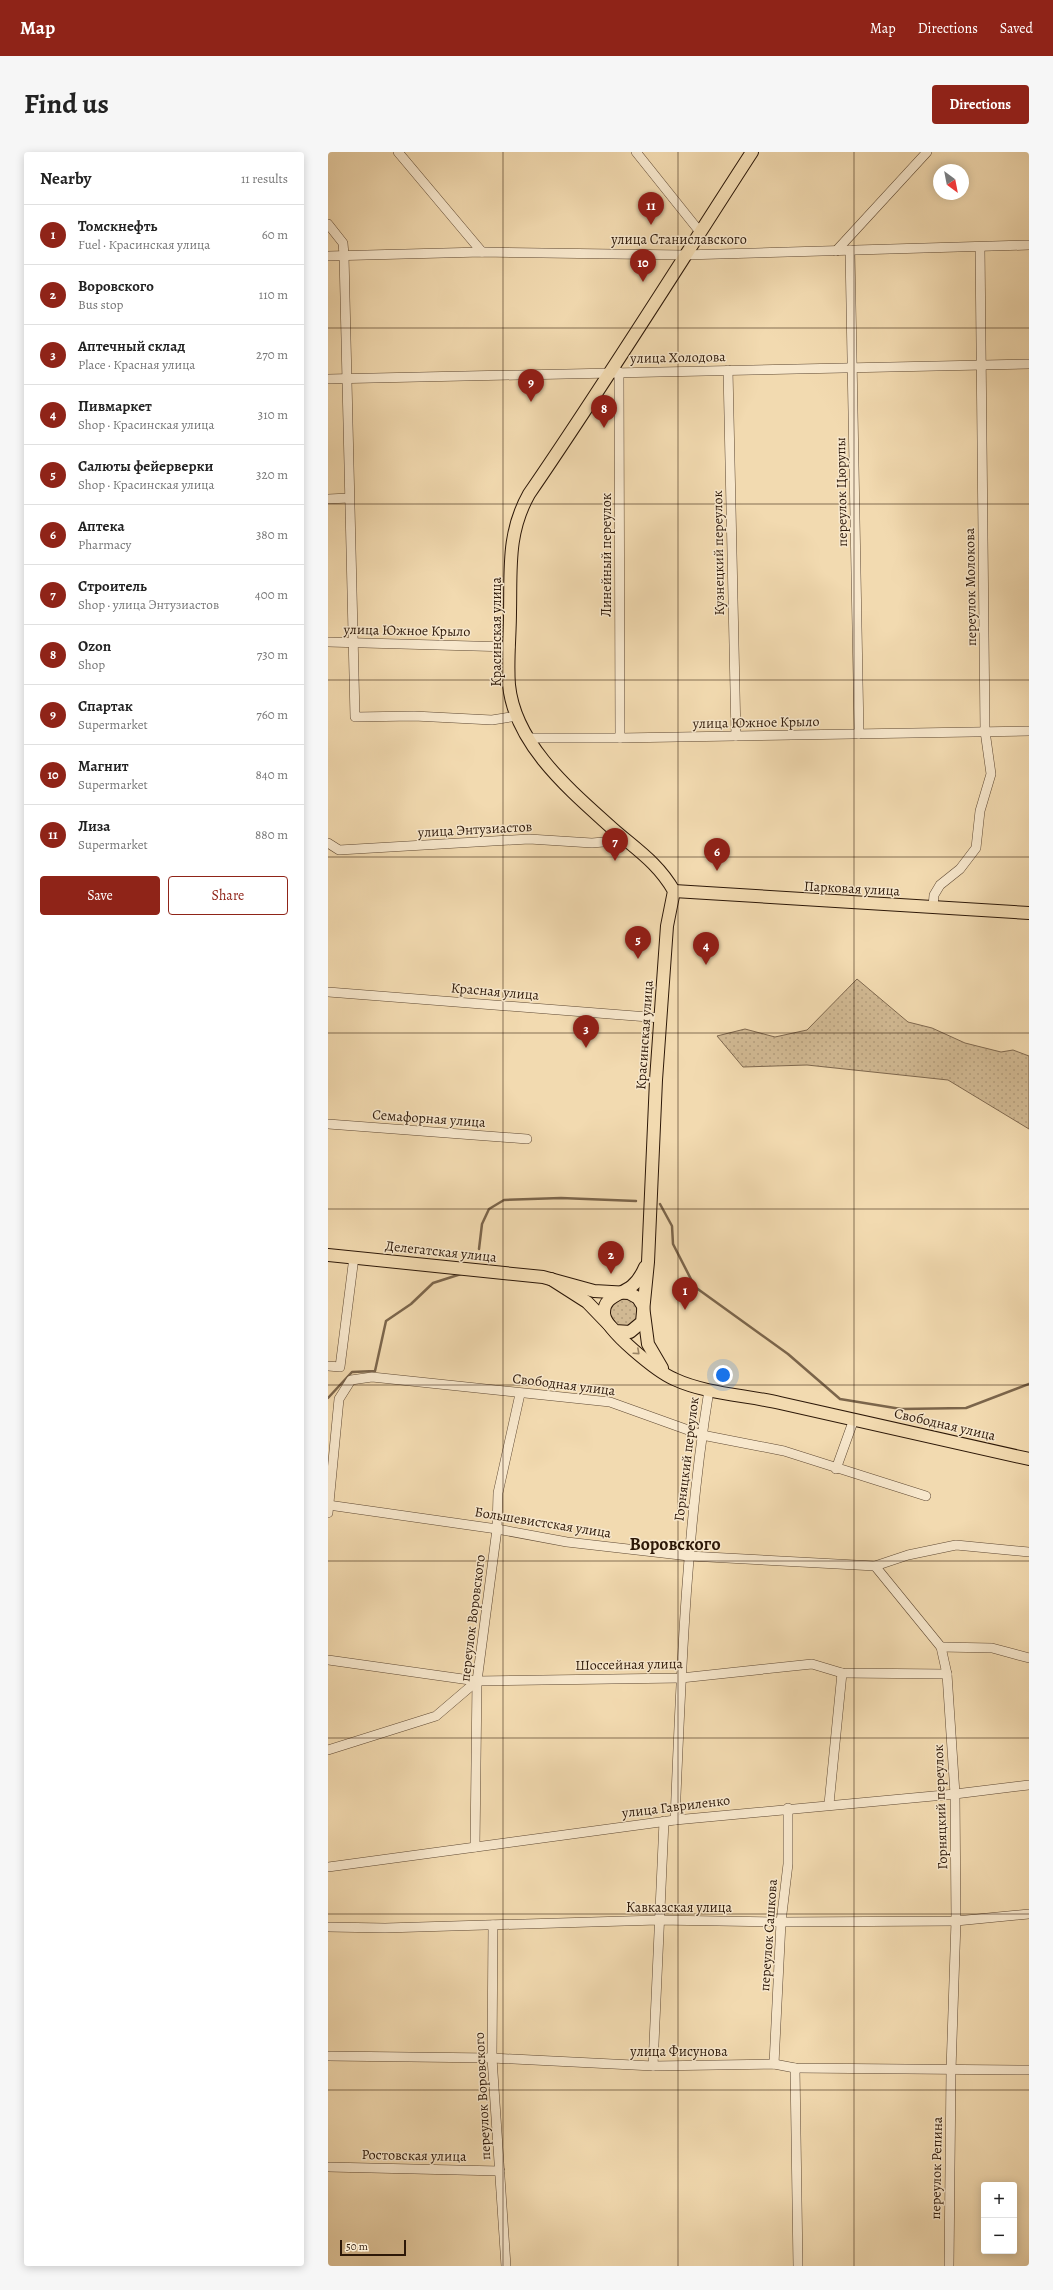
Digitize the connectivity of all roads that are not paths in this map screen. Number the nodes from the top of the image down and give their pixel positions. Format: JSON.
{"nodes":[{"id":1,"x":398,"y":152,"type":"edge"},
{"id":2,"x":636,"y":152,"type":"edge"},
{"id":3,"x":752,"y":152,"type":"edge"},
{"id":4,"x":927,"y":152,"type":"edge"},
{"id":5,"x":328,"y":224,"type":"edge"},
{"id":6,"x":700,"y":232,"type":"junction"},
{"id":7,"x":1029,"y":246,"type":"edge"},
{"id":8,"x":980,"y":247,"type":"junction"},
{"id":9,"x":850,"y":250,"type":"junction"},
{"id":10,"x":836,"y":251,"type":"junction"},
{"id":11,"x":482,"y":252,"type":"junction"},
{"id":12,"x":344,"y":255,"type":"junction"},
{"id":13,"x":684,"y":255,"type":"junction"},
{"id":14,"x":328,"y":256,"type":"edge"},
{"id":15,"x":1029,"y":364,"type":"edge"},
{"id":16,"x":981,"y":365,"type":"junction"},
{"id":17,"x":852,"y":367,"type":"junction"},
{"id":18,"x":728,"y":370,"type":"junction"},
{"id":19,"x":615,"y":372,"type":"junction"},
{"id":20,"x":346,"y":378,"type":"junction"},
{"id":21,"x":328,"y":379,"type":"edge"},
{"id":22,"x":349,"y":498,"type":"junction"},
{"id":23,"x":328,"y":499,"type":"edge"},
{"id":24,"x":328,"y":642,"type":"edge"},
{"id":25,"x":353,"y":642,"type":"junction"},
{"id":26,"x":510,"y":647,"type":"junction"},
{"id":27,"x":517,"y":716,"type":"junction"},
{"id":28,"x":1029,"y":731,"type":"edge"},
{"id":29,"x":985,"y":732,"type":"junction"},
{"id":30,"x":859,"y":734,"type":"junction"},
{"id":31,"x":736,"y":736,"type":"junction"},
{"id":32,"x":528,"y":738,"type":"junction"},
{"id":33,"x":620,"y":738,"type":"junction"},
{"id":34,"x":626,"y":840,"type":"junction"},
{"id":35,"x":328,"y":843,"type":"edge"},
{"id":36,"x":674,"y":892,"type":"junction"},
{"id":37,"x":933,"y":907,"type":"junction"},
{"id":38,"x":1029,"y":913,"type":"edge"},
{"id":39,"x":328,"y":992,"type":"edge"},
{"id":40,"x":660,"y":1018,"type":"junction"},
{"id":41,"x":328,"y":1124,"type":"edge"},
{"id":42,"x":527,"y":1139,"type":"dead end"},
{"id":43,"x":328,"y":1255,"type":"edge"},
{"id":44,"x":354,"y":1257,"type":"junction"},
{"id":45,"x":648,"y":1262,"type":"junction"},
{"id":46,"x":551,"y":1279,"type":"junction"},
{"id":47,"x":618,"y":1293,"type":"junction"},
{"id":48,"x":644,"y":1312,"type":"junction"},
{"id":49,"x":608,"y":1326,"type":"junction"},
{"id":50,"x":328,"y":1366,"type":"edge"},
{"id":51,"x":675,"y":1380,"type":"junction"},
{"id":52,"x":709,"y":1390,"type":"junction"},
{"id":53,"x":520,"y":1394,"type":"junction"},
{"id":54,"x":854,"y":1419,"type":"junction"},
{"id":55,"x":702,"y":1435,"type":"junction"},
{"id":56,"x":1029,"y":1459,"type":"edge"},
{"id":57,"x":836,"y":1469,"type":"junction"},
{"id":58,"x":926,"y":1496,"type":"dead end"},
{"id":59,"x":328,"y":1508,"type":"edge"},
{"id":60,"x":497,"y":1529,"type":"junction"},
{"id":61,"x":1029,"y":1552,"type":"edge"},
{"id":62,"x":689,"y":1556,"type":"junction"},
{"id":63,"x":875,"y":1566,"type":"junction"},
{"id":64,"x":941,"y":1647,"type":"junction"},
{"id":65,"x":1029,"y":1658,"type":"edge"},
{"id":66,"x":328,"y":1660,"type":"edge"},
{"id":67,"x":842,"y":1673,"type":"junction"},
{"id":68,"x":947,"y":1674,"type":"junction"},
{"id":69,"x":680,"y":1678,"type":"junction"},
{"id":70,"x":477,"y":1681,"type":"junction"},
{"id":71,"x":328,"y":1750,"type":"edge"},
{"id":72,"x":1029,"y":1785,"type":"edge"},
{"id":73,"x":955,"y":1794,"type":"junction"},
{"id":74,"x":829,"y":1804,"type":"junction"},
{"id":75,"x":788,"y":1808,"type":"junction"},
{"id":76,"x":675,"y":1820,"type":"junction"},
{"id":77,"x":664,"y":1821,"type":"junction"},
{"id":78,"x":475,"y":1847,"type":"junction"},
{"id":79,"x":328,"y":1867,"type":"edge"},
{"id":80,"x":1029,"y":1914,"type":"edge"},
{"id":81,"x":658,"y":1920,"type":"junction"},
{"id":82,"x":956,"y":1921,"type":"junction"},
{"id":83,"x":781,"y":1922,"type":"junction"},
{"id":84,"x":493,"y":1925,"type":"junction"},
{"id":85,"x":328,"y":1927,"type":"edge"},
{"id":86,"x":328,"y":2056,"type":"edge"},
{"id":87,"x":492,"y":2058,"type":"junction"},
{"id":88,"x":774,"y":2064,"type":"junction"},
{"id":89,"x":653,"y":2066,"type":"junction"},
{"id":90,"x":795,"y":2068,"type":"junction"},
{"id":91,"x":951,"y":2070,"type":"junction"},
{"id":92,"x":1029,"y":2070,"type":"edge"},
{"id":93,"x":328,"y":2167,"type":"edge"},
{"id":94,"x":500,"y":2172,"type":"junction"},
{"id":95,"x":506,"y":2266,"type":"edge"},
{"id":96,"x":798,"y":2266,"type":"edge"},
{"id":97,"x":949,"y":2266,"type":"edge"}],
"edges":[{"from":1,"to":11,"type":"street"},
{"from":2,"to":6,"type":"street"},
{"from":3,"to":6,"type":"main road","name":"Красинская улица"},
{"from":4,"to":10,"type":"street"},
{"from":5,"to":12,"type":"street"},
{"from":6,"to":13,"type":"main road","name":"Красинская улица"},
{"from":7,"to":8,"type":"street","name":"улица Станиславского"},
{"from":8,"to":9,"type":"street","name":"улица Станиславского"},
{"from":8,"to":16,"type":"street","name":"переулок Молокова"},
{"from":9,"to":10,"type":"street","name":"улица Станиславского"},
{"from":9,"to":17,"type":"street","name":"переулок Цюрупы"},
{"from":10,"to":13,"type":"street","name":"улица Станиславского"},
{"from":11,"to":12,"type":"street","name":"улица Станиславского"},
{"from":11,"to":13,"type":"street","name":"улица Станиславского"},
{"from":12,"to":14,"type":"street","name":"улица Станиславского"},
{"from":12,"to":20,"type":"street"},
{"from":13,"to":19,"type":"main road","name":"Красинская улица"},
{"from":15,"to":16,"type":"street","name":"улица Холодова"},
{"from":16,"to":17,"type":"street","name":"улица Холодова"},
{"from":16,"to":29,"type":"street","name":"переулок Молокова"},
{"from":17,"to":18,"type":"street","name":"улица Холодова"},
{"from":17,"to":30,"type":"street","name":"переулок Цюрупы"},
{"from":18,"to":19,"type":"street","name":"улица Холодова"},
{"from":18,"to":31,"type":"street","name":"Кузнецкий переулок"},
{"from":19,"to":20,"type":"street","name":"улица Холодова"},
{"from":19,"to":26,"type":"main road","name":"Красинская улица"},
{"from":19,"to":33,"type":"street","name":"Линейный переулок"},
{"from":20,"to":21,"type":"street","name":"улица Холодова"},
{"from":20,"to":22,"type":"street"},
{"from":22,"to":23,"type":"street"},
{"from":22,"to":25,"type":"street"},
{"from":24,"to":25,"type":"street","name":"улица Южное Крыло"},
{"from":25,"to":26,"type":"street","name":"улица Южное Крыло"},
{"from":25,"to":27,"type":"street"},
{"from":26,"to":27,"type":"main road","name":"Красинская улица"},
{"from":27,"to":32,"type":"main road","name":"Красинская улица"},
{"from":28,"to":29,"type":"street","name":"улица Южное Крыло"},
{"from":29,"to":30,"type":"street","name":"улица Южное Крыло"},
{"from":29,"to":37,"type":"street","name":"переулок Молокова"},
{"from":30,"to":31,"type":"street","name":"улица Южное Крыло"},
{"from":31,"to":33,"type":"street","name":"улица Южное Крыло"},
{"from":32,"to":33,"type":"street","name":"улица Южное Крыло"},
{"from":32,"to":34,"type":"main road","name":"Красинская улица"},
{"from":34,"to":35,"type":"street","name":"улица Энтузиастов"},
{"from":34,"to":36,"type":"main road","name":"Красинская улица"},
{"from":36,"to":37,"type":"main road","name":"Парковая улица"},
{"from":36,"to":40,"type":"main road","name":"Красинская улица"},
{"from":37,"to":38,"type":"main road","name":"Парковая улица"},
{"from":39,"to":40,"type":"street","name":"Красная улица"},
{"from":40,"to":45,"type":"main road","name":"Красинская улица"},
{"from":41,"to":42,"type":"street","name":"Семафорная улица"},
{"from":43,"to":44,"type":"main road","name":"Делегатская улица"},
{"from":44,"to":46,"type":"main road","name":"Делегатская улица"},
{"from":44,"to":50,"type":"street"},
{"from":45,"to":47,"type":"main road"},
{"from":45,"to":48,"type":"main road","name":"Красинская улица"},
{"from":46,"to":47,"type":"main road","name":"Делегатская улица"},
{"from":46,"to":49,"type":"main road","name":"Делегатская улица"},
{"from":47,"to":48,"type":"main road"},
{"from":47,"to":49,"type":"main road"},
{"from":48,"to":49,"type":"main road"},
{"from":48,"to":51,"type":"main road","name":"Красинская улица"},
{"from":49,"to":51,"type":"main road","name":"Делегатская улица","one_way":true},
{"from":51,"to":52,"type":"main road","name":"Свободная улица"},
{"from":52,"to":54,"type":"main road","name":"Свободная улица"},
{"from":52,"to":55,"type":"street","name":"Горняцкий переулок"},
{"from":53,"to":55,"type":"street","name":"Свободная улица"},
{"from":53,"to":59,"type":"street","name":"Свободная улица"},
{"from":53,"to":60,"type":"street","name":"переулок Воровского"},
{"from":54,"to":56,"type":"main road","name":"Свободная улица"},
{"from":54,"to":57,"type":"street"},
{"from":55,"to":57,"type":"street","name":"Свободная улица"},
{"from":55,"to":62,"type":"street","name":"Горняцкий переулок"},
{"from":57,"to":58,"type":"street","name":"Свободная улица"},
{"from":59,"to":60,"type":"street","name":"Большевистская улица"},
{"from":60,"to":62,"type":"street","name":"Большевистская улица"},
{"from":60,"to":70,"type":"street","name":"переулок Воровского"},
{"from":61,"to":63,"type":"street"},
{"from":62,"to":63,"type":"street","name":"Большевистская улица"},
{"from":62,"to":69,"type":"street","name":"Горняцкий переулок"},
{"from":63,"to":64,"type":"street","name":"Горняцкий переулок"},
{"from":64,"to":65,"type":"street"},
{"from":64,"to":68,"type":"street","name":"Горняцкий переулок"},
{"from":66,"to":70,"type":"street","name":"Шоссейная улица"},
{"from":67,"to":68,"type":"street","name":"Шоссейная улица"},
{"from":67,"to":69,"type":"street","name":"Шоссейная улица"},
{"from":67,"to":74,"type":"street"},
{"from":68,"to":73,"type":"street","name":"Горняцкий переулок"},
{"from":69,"to":70,"type":"street","name":"Шоссейная улица"},
{"from":69,"to":76,"type":"street","name":"Горняцкий переулок"},
{"from":70,"to":71,"type":"street"},
{"from":70,"to":78,"type":"street","name":"переулок Воровского"},
{"from":72,"to":73,"type":"street","name":"улица Гавриленко"},
{"from":73,"to":74,"type":"street","name":"улица Гавриленко"},
{"from":73,"to":82,"type":"street","name":"Горняцкий переулок"},
{"from":74,"to":75,"type":"street","name":"улица Гавриленко"},
{"from":75,"to":76,"type":"street","name":"улица Гавриленко"},
{"from":75,"to":83,"type":"street","name":"переулок Сашкова"},
{"from":76,"to":77,"type":"street","name":"улица Гавриленко"},
{"from":77,"to":78,"type":"street","name":"улица Гавриленко"},
{"from":77,"to":81,"type":"street"},
{"from":78,"to":79,"type":"street","name":"улица Гавриленко"},
{"from":80,"to":82,"type":"street","name":"Кавказская улица"},
{"from":81,"to":83,"type":"street","name":"Кавказская улица"},
{"from":81,"to":84,"type":"street","name":"Кавказская улица"},
{"from":81,"to":89,"type":"street"},
{"from":82,"to":83,"type":"street","name":"Кавказская улица"},
{"from":82,"to":91,"type":"street","name":"Горняцкий переулок"},
{"from":83,"to":88,"type":"street","name":"переулок Сашкова"},
{"from":84,"to":85,"type":"street","name":"Кавказская улица"},
{"from":84,"to":87,"type":"street","name":"переулок Воровского"},
{"from":86,"to":87,"type":"street","name":"улица Фисунова"},
{"from":87,"to":89,"type":"street","name":"улица Фисунова"},
{"from":87,"to":94,"type":"street","name":"переулок Воровского"},
{"from":88,"to":89,"type":"street","name":"улица Фисунова"},
{"from":88,"to":90,"type":"street","name":"улица Фисунова"},
{"from":90,"to":91,"type":"street","name":"улица Фисунова"},
{"from":90,"to":96,"type":"street"},
{"from":91,"to":92,"type":"street","name":"улица Фисунова"},
{"from":91,"to":97,"type":"street","name":"переулок Репина"},
{"from":93,"to":94,"type":"street","name":"Ростовская улица"},
{"from":94,"to":95,"type":"street","name":"переулок Воровского"}]}
